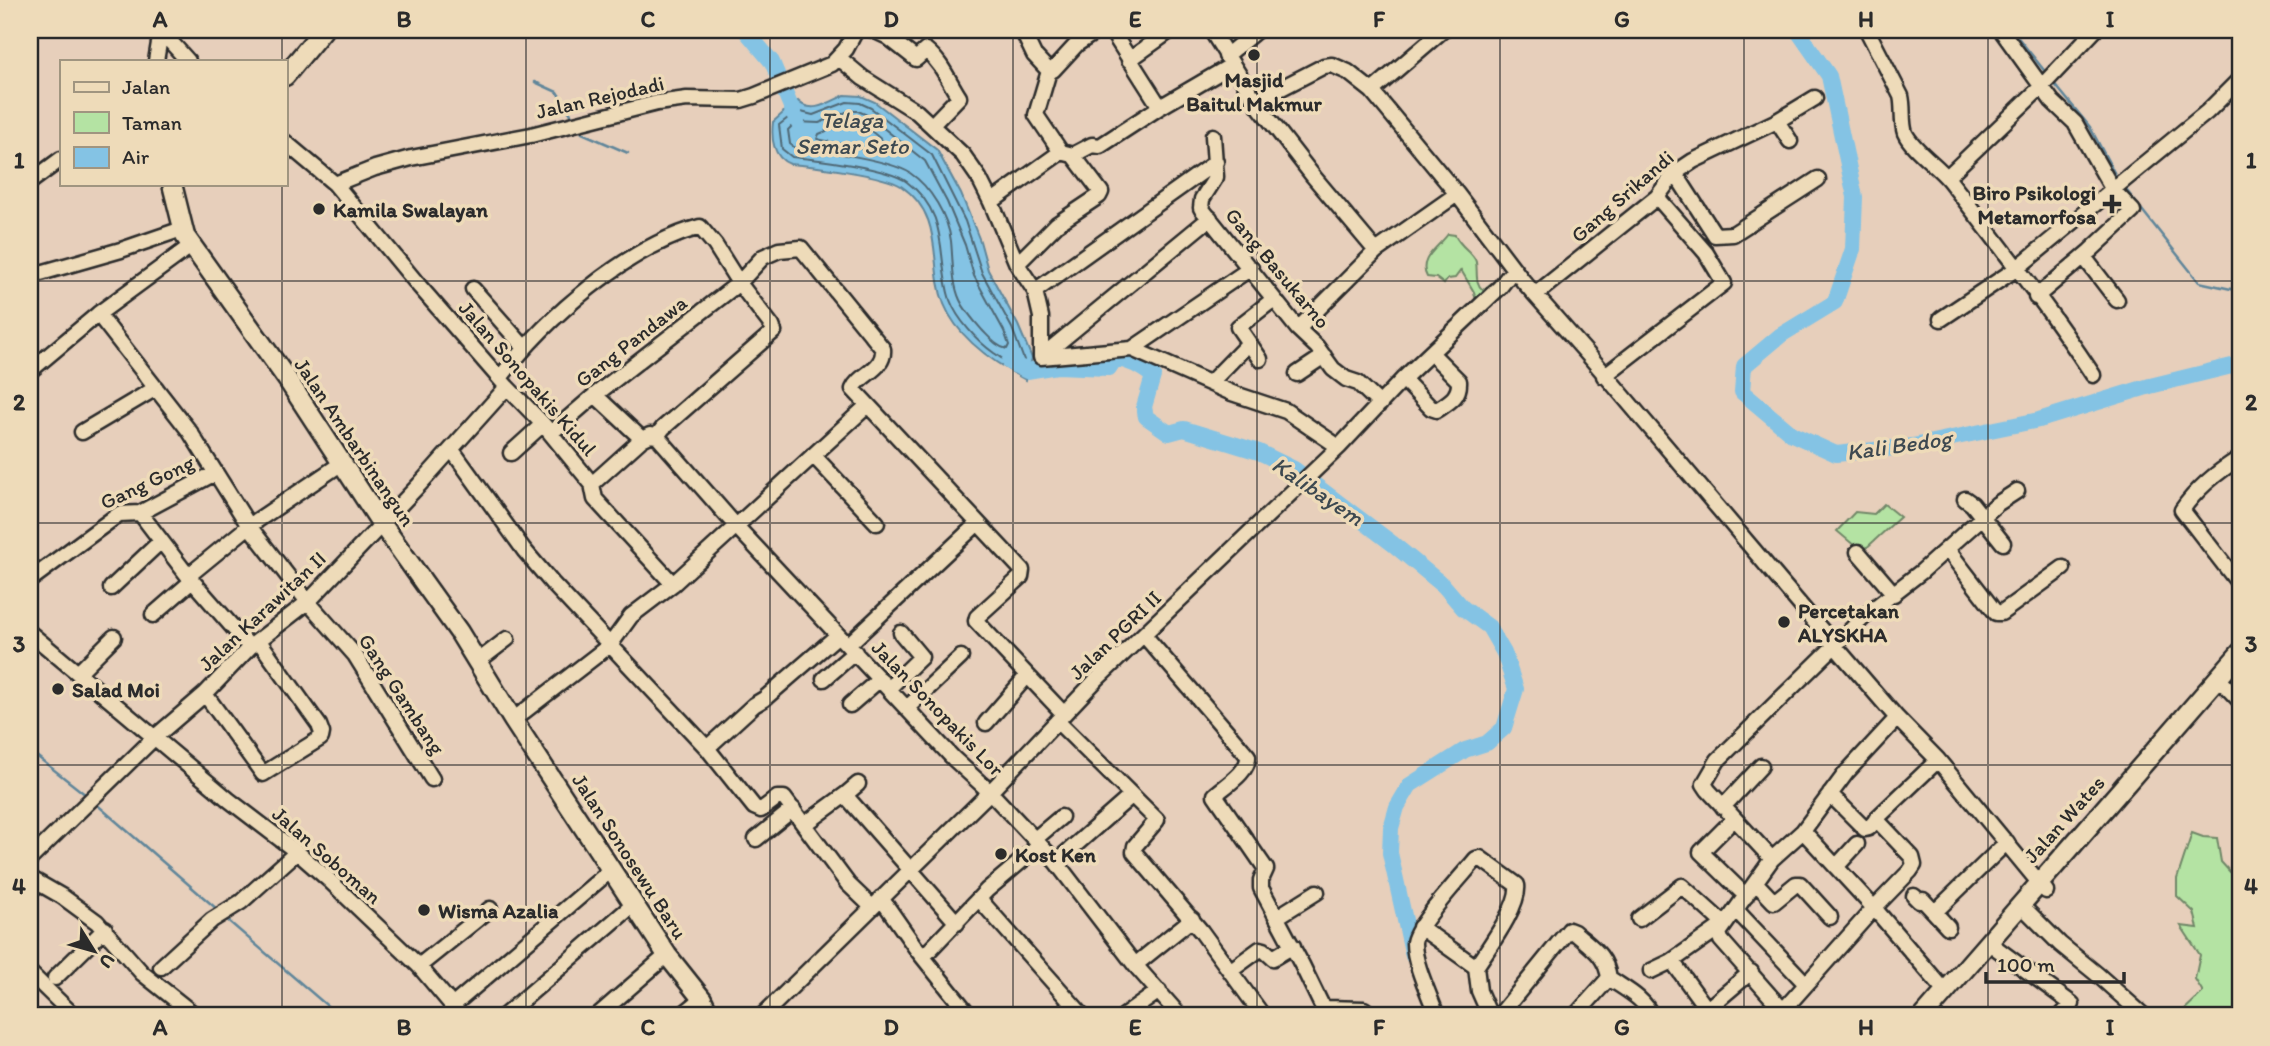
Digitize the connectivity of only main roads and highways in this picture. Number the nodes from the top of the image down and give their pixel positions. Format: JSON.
{"nodes":[{"id":1,"x":323,"y":30,"type":"edge"},
{"id":2,"x":287,"y":74,"type":"edge"},
{"id":3,"x":172,"y":186,"type":"edge"},
{"id":4,"x":2240,"y":653,"type":"edge"},
{"id":5,"x":2240,"y":671,"type":"edge"},
{"id":6,"x":2223,"y":683,"type":"junction"},
{"id":7,"x":513,"y":720,"type":"joint"},
{"id":8,"x":2042,"y":887,"type":"junction"},
{"id":9,"x":709,"y":1016,"type":"edge"},
{"id":10,"x":1924,"y":1016,"type":"edge"},
{"id":11,"x":1938,"y":1016,"type":"edge"}],
"edges":[{"from":1,"to":2,"type":"main road"},
{"from":3,"to":7,"type":"main road","name":"Jalan Ambarbinangun"},
{"from":4,"to":6,"type":"main road","name":"Jalan Wates"},
{"from":5,"to":6,"type":"main road","name":"Jalan Wates"},
{"from":6,"to":8,"type":"main road","name":"Jalan Wates"},
{"from":7,"to":9,"type":"main road","name":"Jalan Sonosewu Baru"},
{"from":8,"to":10,"type":"main road","name":"Jalan Wates"},
{"from":8,"to":11,"type":"main road","name":"Jalan Wates"}]}
